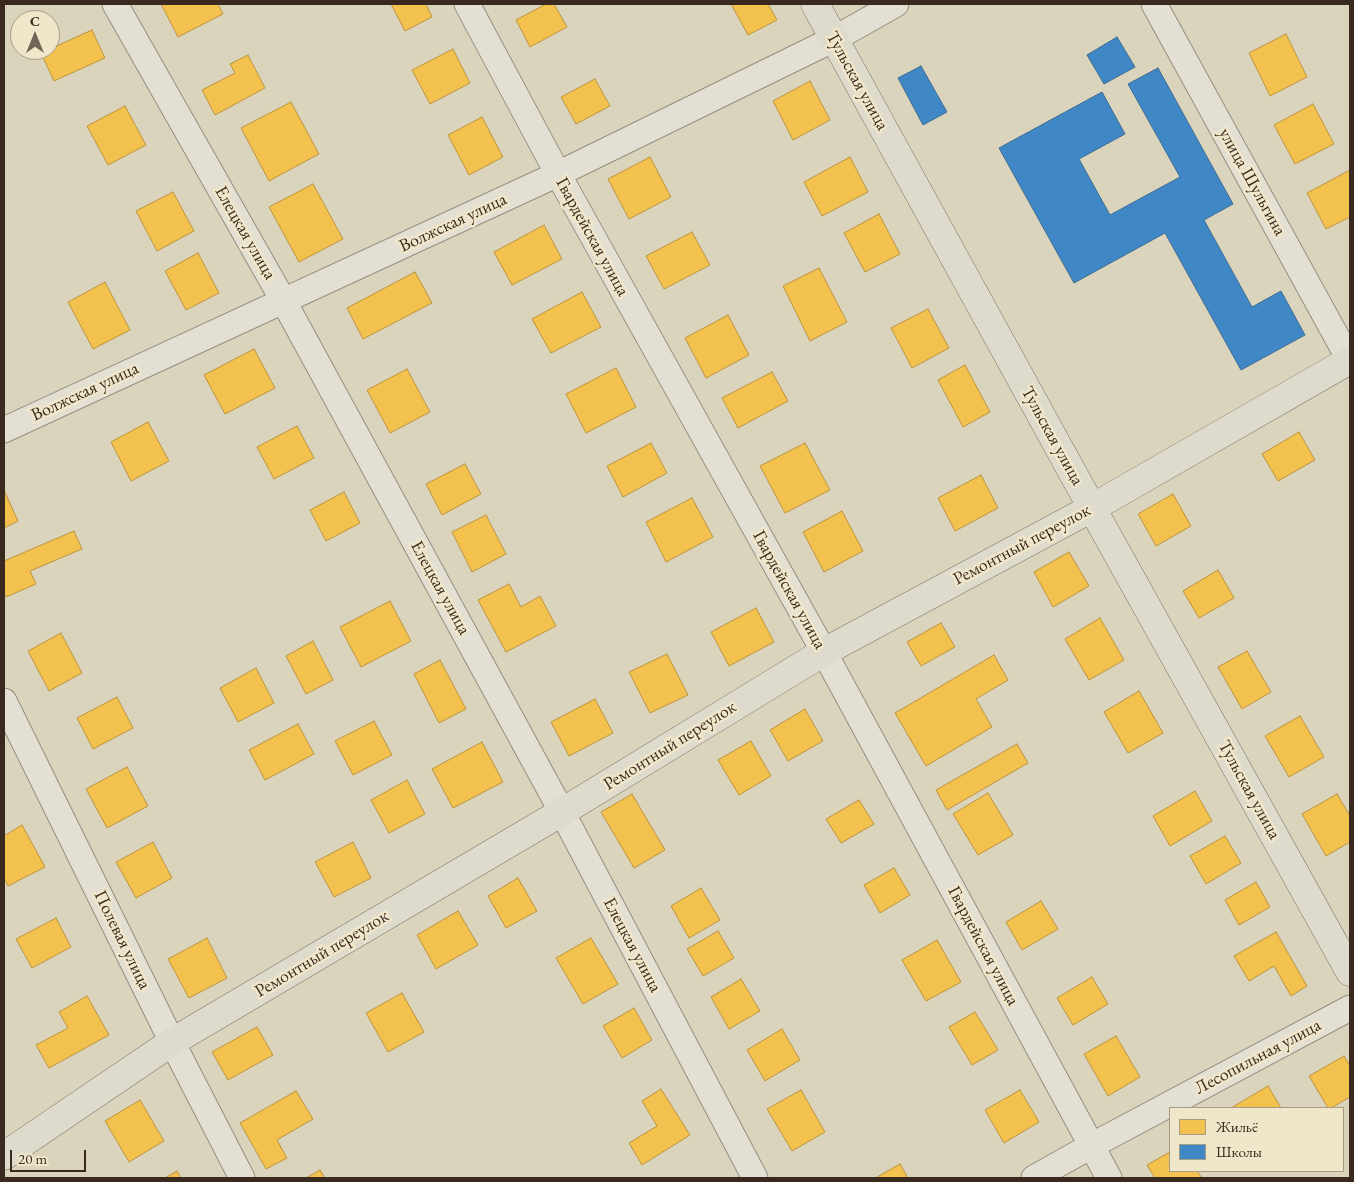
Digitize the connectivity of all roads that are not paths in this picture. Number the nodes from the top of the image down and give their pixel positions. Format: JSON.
{"nodes":[{"id":1,"x":115,"y":4,"type":"edge"},
{"id":2,"x":467,"y":4,"type":"edge"},
{"id":3,"x":815,"y":4,"type":"edge"},
{"id":4,"x":896,"y":4,"type":"edge"},
{"id":5,"x":1154,"y":4,"type":"edge"},
{"id":6,"x":834,"y":39,"type":"junction"},
{"id":7,"x":558,"y":174,"type":"junction"},
{"id":8,"x":283,"y":300,"type":"junction"},
{"id":9,"x":1350,"y":360,"type":"edge"},
{"id":10,"x":4,"y":430,"type":"edge"},
{"id":11,"x":1092,"y":508,"type":"junction"},
{"id":12,"x":824,"y":652,"type":"junction"},
{"id":13,"x":4,"y":701,"type":"edge"},
{"id":14,"x":562,"y":812,"type":"junction"},
{"id":15,"x":1350,"y":972,"type":"edge"},
{"id":16,"x":1350,"y":1008,"type":"edge"},
{"id":17,"x":172,"y":1042,"type":"junction"},
{"id":18,"x":1091,"y":1146,"type":"junction"},
{"id":19,"x":4,"y":1156,"type":"edge"},
{"id":20,"x":242,"y":1178,"type":"edge"},
{"id":21,"x":755,"y":1178,"type":"edge"},
{"id":22,"x":1034,"y":1178,"type":"edge"},
{"id":23,"x":1109,"y":1178,"type":"edge"}],
"edges":[{"from":1,"to":8,"type":"street","name":"Елецкая улица"},
{"from":2,"to":7,"type":"street","name":"Гвардейская улица"},
{"from":3,"to":6,"type":"main road","name":"Тульская улица"},
{"from":4,"to":6,"type":"street","name":"Волжская улица"},
{"from":5,"to":9,"type":"street","name":"улица Шульгина"},
{"from":6,"to":7,"type":"street","name":"Волжская улица"},
{"from":6,"to":11,"type":"main road","name":"Тульская улица"},
{"from":7,"to":8,"type":"street","name":"Волжская улица"},
{"from":7,"to":12,"type":"street","name":"Гвардейская улица"},
{"from":8,"to":10,"type":"street","name":"Волжская улица"},
{"from":8,"to":14,"type":"street","name":"Елецкая улица"},
{"from":9,"to":11,"type":"main road","name":"Ремонтный переулок"},
{"from":11,"to":12,"type":"main road","name":"Ремонтный переулок"},
{"from":11,"to":15,"type":"main road","name":"Тульская улица"},
{"from":12,"to":14,"type":"main road","name":"Ремонтный переулок"},
{"from":12,"to":18,"type":"street","name":"Гвардейская улица"},
{"from":13,"to":17,"type":"street","name":"Полевая улица"},
{"from":14,"to":17,"type":"main road","name":"Ремонтный переулок"},
{"from":14,"to":21,"type":"street","name":"Елецкая улица"},
{"from":16,"to":18,"type":"street","name":"Лесопильная улица"},
{"from":17,"to":19,"type":"main road","name":"Ремонтный переулок"},
{"from":17,"to":20,"type":"street","name":"Полевая улица"},
{"from":18,"to":22,"type":"street","name":"Лесопильная улица"},
{"from":18,"to":23,"type":"street","name":"Гвардейская улица"}]}
